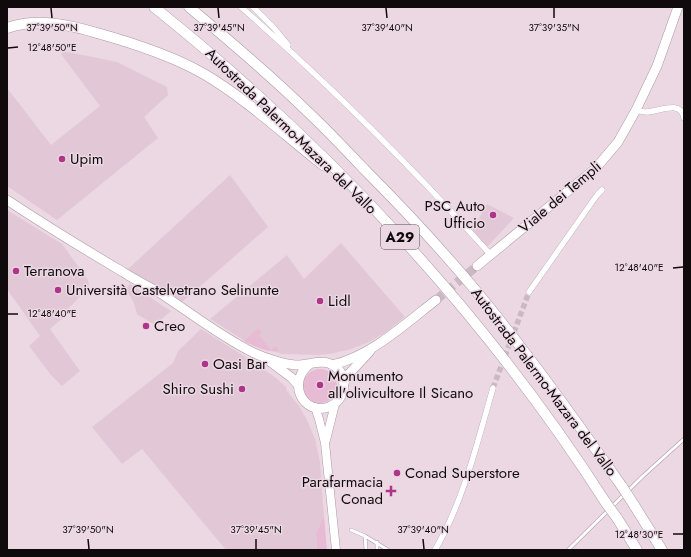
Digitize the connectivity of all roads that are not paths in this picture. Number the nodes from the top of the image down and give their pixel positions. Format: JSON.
{"nodes":[{"id":1,"x":154,"y":7,"type":"edge"},
{"id":2,"x":189,"y":7,"type":"edge"},
{"id":3,"x":241,"y":7,"type":"edge"},
{"id":4,"x":253,"y":7,"type":"edge"},
{"id":5,"x":678,"y":7,"type":"edge"},
{"id":6,"x":7,"y":28,"type":"edge"},
{"id":7,"x":301,"y":61,"type":"junction"},
{"id":8,"x":636,"y":110,"type":"junction"},
{"id":9,"x":684,"y":118,"type":"edge"},
{"id":10,"x":602,"y":190,"type":"dead end"},
{"id":11,"x":7,"y":200,"type":"edge"},
{"id":12,"x":406,"y":243,"type":"junction"},
{"id":13,"x":490,"y":254,"type":"junction"},
{"id":14,"x":477,"y":266,"type":"tunnel mouth"},
{"id":15,"x":530,"y":292,"type":"tunnel mouth"},
{"id":16,"x":436,"y":300,"type":"tunnel mouth"},
{"id":17,"x":372,"y":348,"type":"junction"},
{"id":18,"x":262,"y":356,"type":"junction"},
{"id":19,"x":310,"y":364,"type":"junction"},
{"id":20,"x":332,"y":365,"type":"junction"},
{"id":21,"x":344,"y":383,"type":"junction"},
{"id":22,"x":298,"y":385,"type":"junction"},
{"id":23,"x":493,"y":388,"type":"tunnel mouth"},
{"id":24,"x":335,"y":404,"type":"junction"},
{"id":25,"x":315,"y":407,"type":"junction"},
{"id":26,"x":684,"y":439,"type":"edge"},
{"id":27,"x":326,"y":443,"type":"junction"},
{"id":28,"x":351,"y":530,"type":"dead end"},
{"id":29,"x":365,"y":536,"type":"junction"},
{"id":30,"x":377,"y":542,"type":"junction"},
{"id":31,"x":336,"y":550,"type":"edge"},
{"id":32,"x":366,"y":550,"type":"edge"},
{"id":33,"x":378,"y":550,"type":"edge"},
{"id":34,"x":388,"y":550,"type":"edge"},
{"id":35,"x":435,"y":550,"type":"edge"},
{"id":36,"x":568,"y":550,"type":"edge"},
{"id":37,"x":637,"y":550,"type":"edge"},
{"id":38,"x":662,"y":550,"type":"edge"}],
"edges":[{"from":1,"to":12,"type":"highway","name":"Autostrada Palermo-Mazara del Vallo","number":"A29"},
{"from":2,"to":38,"type":"highway","name":"Autostrada Palermo-Mazara del Vallo","number":"A29","bridge":true},
{"from":3,"to":7,"type":"street"},
{"from":4,"to":7,"type":"street"},
{"from":5,"to":8,"type":"main road","name":"Viale dei Templi"},
{"from":6,"to":12,"type":"highway"},
{"from":7,"to":13,"type":"street"},
{"from":8,"to":9,"type":"street"},
{"from":8,"to":13,"type":"main road","name":"Viale dei Templi"},
{"from":10,"to":15,"type":"street"},
{"from":11,"to":18,"type":"main road"},
{"from":12,"to":37,"type":"highway","name":"Autostrada Palermo-Mazara del Vallo","number":"A29","bridge":true},
{"from":13,"to":14,"type":"main road","name":"Viale dei Templi"},
{"from":16,"to":17,"type":"main road"},
{"from":17,"to":20,"type":"main road"},
{"from":17,"to":21,"type":"main road"},
{"from":18,"to":19,"type":"main road"},
{"from":18,"to":22,"type":"main road"},
{"from":19,"to":20,"type":"main road"},
{"from":19,"to":22,"type":"main road"},
{"from":20,"to":21,"type":"main road"},
{"from":21,"to":24,"type":"main road"},
{"from":22,"to":25,"type":"main road"},
{"from":23,"to":35,"type":"street"},
{"from":24,"to":25,"type":"main road"},
{"from":24,"to":27,"type":"main road"},
{"from":25,"to":27,"type":"main road"},
{"from":26,"to":36,"type":"lane"},
{"from":27,"to":31,"type":"main road"},
{"from":28,"to":29,"type":"lane"},
{"from":29,"to":30,"type":"lane"},
{"from":29,"to":32,"type":"lane"},
{"from":30,"to":33,"type":"lane"},
{"from":30,"to":34,"type":"lane"}]}
